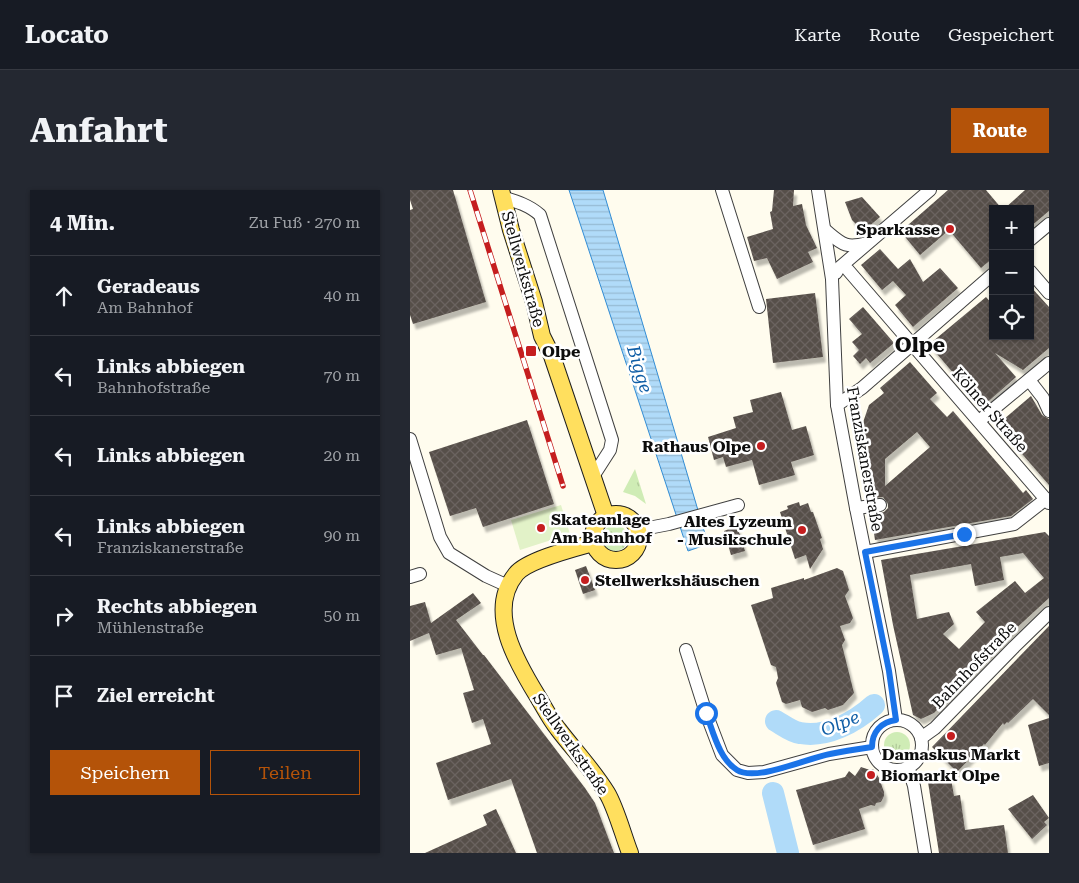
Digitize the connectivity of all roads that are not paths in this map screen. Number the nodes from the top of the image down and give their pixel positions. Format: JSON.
{"nodes":[{"id":1,"x":722,"y":190,"type":"edge"},
{"id":2,"x":819,"y":190,"type":"edge"},
{"id":3,"x":930,"y":190,"type":"edge"},
{"id":4,"x":502,"y":193,"type":"edge"},
{"id":5,"x":1049,"y":224,"type":"edge"},
{"id":6,"x":825,"y":230,"type":"junction"},
{"id":7,"x":1034,"y":237,"type":"edge"},
{"id":8,"x":870,"y":242,"type":"junction"},
{"id":9,"x":848,"y":270,"type":"dead end"},
{"id":10,"x":1034,"y":276,"type":"edge"},
{"id":11,"x":989,"y":278,"type":"edge"},
{"id":12,"x":832,"y":279,"type":"junction"},
{"id":13,"x":1049,"y":293,"type":"edge"},
{"id":14,"x":759,"y":307,"type":"dead end"},
{"id":15,"x":912,"y":345,"type":"junction"},
{"id":16,"x":1049,"y":363,"type":"edge"},
{"id":17,"x":1029,"y":380,"type":"junction"},
{"id":18,"x":837,"y":405,"type":"junction"},
{"id":19,"x":1049,"y":411,"type":"edge"},
{"id":20,"x":979,"y":421,"type":"junction"},
{"id":21,"x":410,"y":439,"type":"edge"},
{"id":22,"x":592,"y":478,"type":"junction"},
{"id":23,"x":1047,"y":501,"type":"edge"},
{"id":24,"x":880,"y":504,"type":"dead end"},
{"id":25,"x":738,"y":505,"type":"dead end"},
{"id":26,"x":856,"y":508,"type":"junction"},
{"id":27,"x":606,"y":516,"type":"junction"},
{"id":28,"x":638,"y":530,"type":"junction"},
{"id":29,"x":593,"y":543,"type":"junction"},
{"id":30,"x":865,"y":552,"type":"junction"},
{"id":31,"x":508,"y":586,"type":"junction"},
{"id":32,"x":1049,"y":613,"type":"edge"},
{"id":33,"x":686,"y":650,"type":"dead end"},
{"id":34,"x":896,"y":720,"type":"junction"},
{"id":35,"x":921,"y":738,"type":"junction"},
{"id":36,"x":872,"y":747,"type":"junction"},
{"id":37,"x":908,"y":768,"type":"junction"},
{"id":38,"x":630,"y":853,"type":"edge"},
{"id":39,"x":925,"y":853,"type":"edge"}],
"edges":[{"from":1,"to":14,"type":"street"},
{"from":2,"to":6,"type":"street","name":"Franziskanerstraße"},
{"from":3,"to":8,"type":"street"},
{"from":4,"to":22,"type":"main road","name":"Stellwerkstraße"},
{"from":4,"to":22,"type":"street"},
{"from":5,"to":7,"type":"street"},
{"from":6,"to":8,"type":"street"},
{"from":6,"to":12,"type":"street","name":"Franziskanerstraße"},
{"from":8,"to":12,"type":"street"},
{"from":9,"to":15,"type":"street","name":"Kölner Straße"},
{"from":10,"to":13,"type":"street"},
{"from":11,"to":15,"type":"street"},
{"from":12,"to":18,"type":"street","name":"Franziskanerstraße"},
{"from":15,"to":18,"type":"street"},
{"from":15,"to":20,"type":"street","name":"Kölner Straße"},
{"from":16,"to":17,"type":"street"},
{"from":17,"to":19,"type":"street"},
{"from":17,"to":20,"type":"street"},
{"from":18,"to":26,"type":"street","name":"Franziskanerstraße"},
{"from":20,"to":23,"type":"street","name":"Kölner Straße"},
{"from":21,"to":31,"type":"street"},
{"from":22,"to":27,"type":"main road","name":"Stellwerkstraße"},
{"from":23,"to":30,"type":"street"},
{"from":24,"to":26,"type":"street"},
{"from":25,"to":28,"type":"street"},
{"from":26,"to":30,"type":"street","name":"Franziskanerstraße"},
{"from":27,"to":28,"type":"main road"},
{"from":27,"to":29,"type":"main road"},
{"from":28,"to":29,"type":"main road"},
{"from":29,"to":31,"type":"main road","name":"Stellwerkstraße"},
{"from":30,"to":34,"type":"street","name":"Franziskanerstraße"},
{"from":31,"to":38,"type":"main road","name":"Stellwerkstraße"},
{"from":32,"to":35,"type":"street","name":"Bahnhofstraße"},
{"from":33,"to":36,"type":"street"},
{"from":34,"to":35,"type":"street"},
{"from":34,"to":36,"type":"street"},
{"from":35,"to":37,"type":"street"},
{"from":36,"to":37,"type":"street"},
{"from":37,"to":39,"type":"street"}]}
